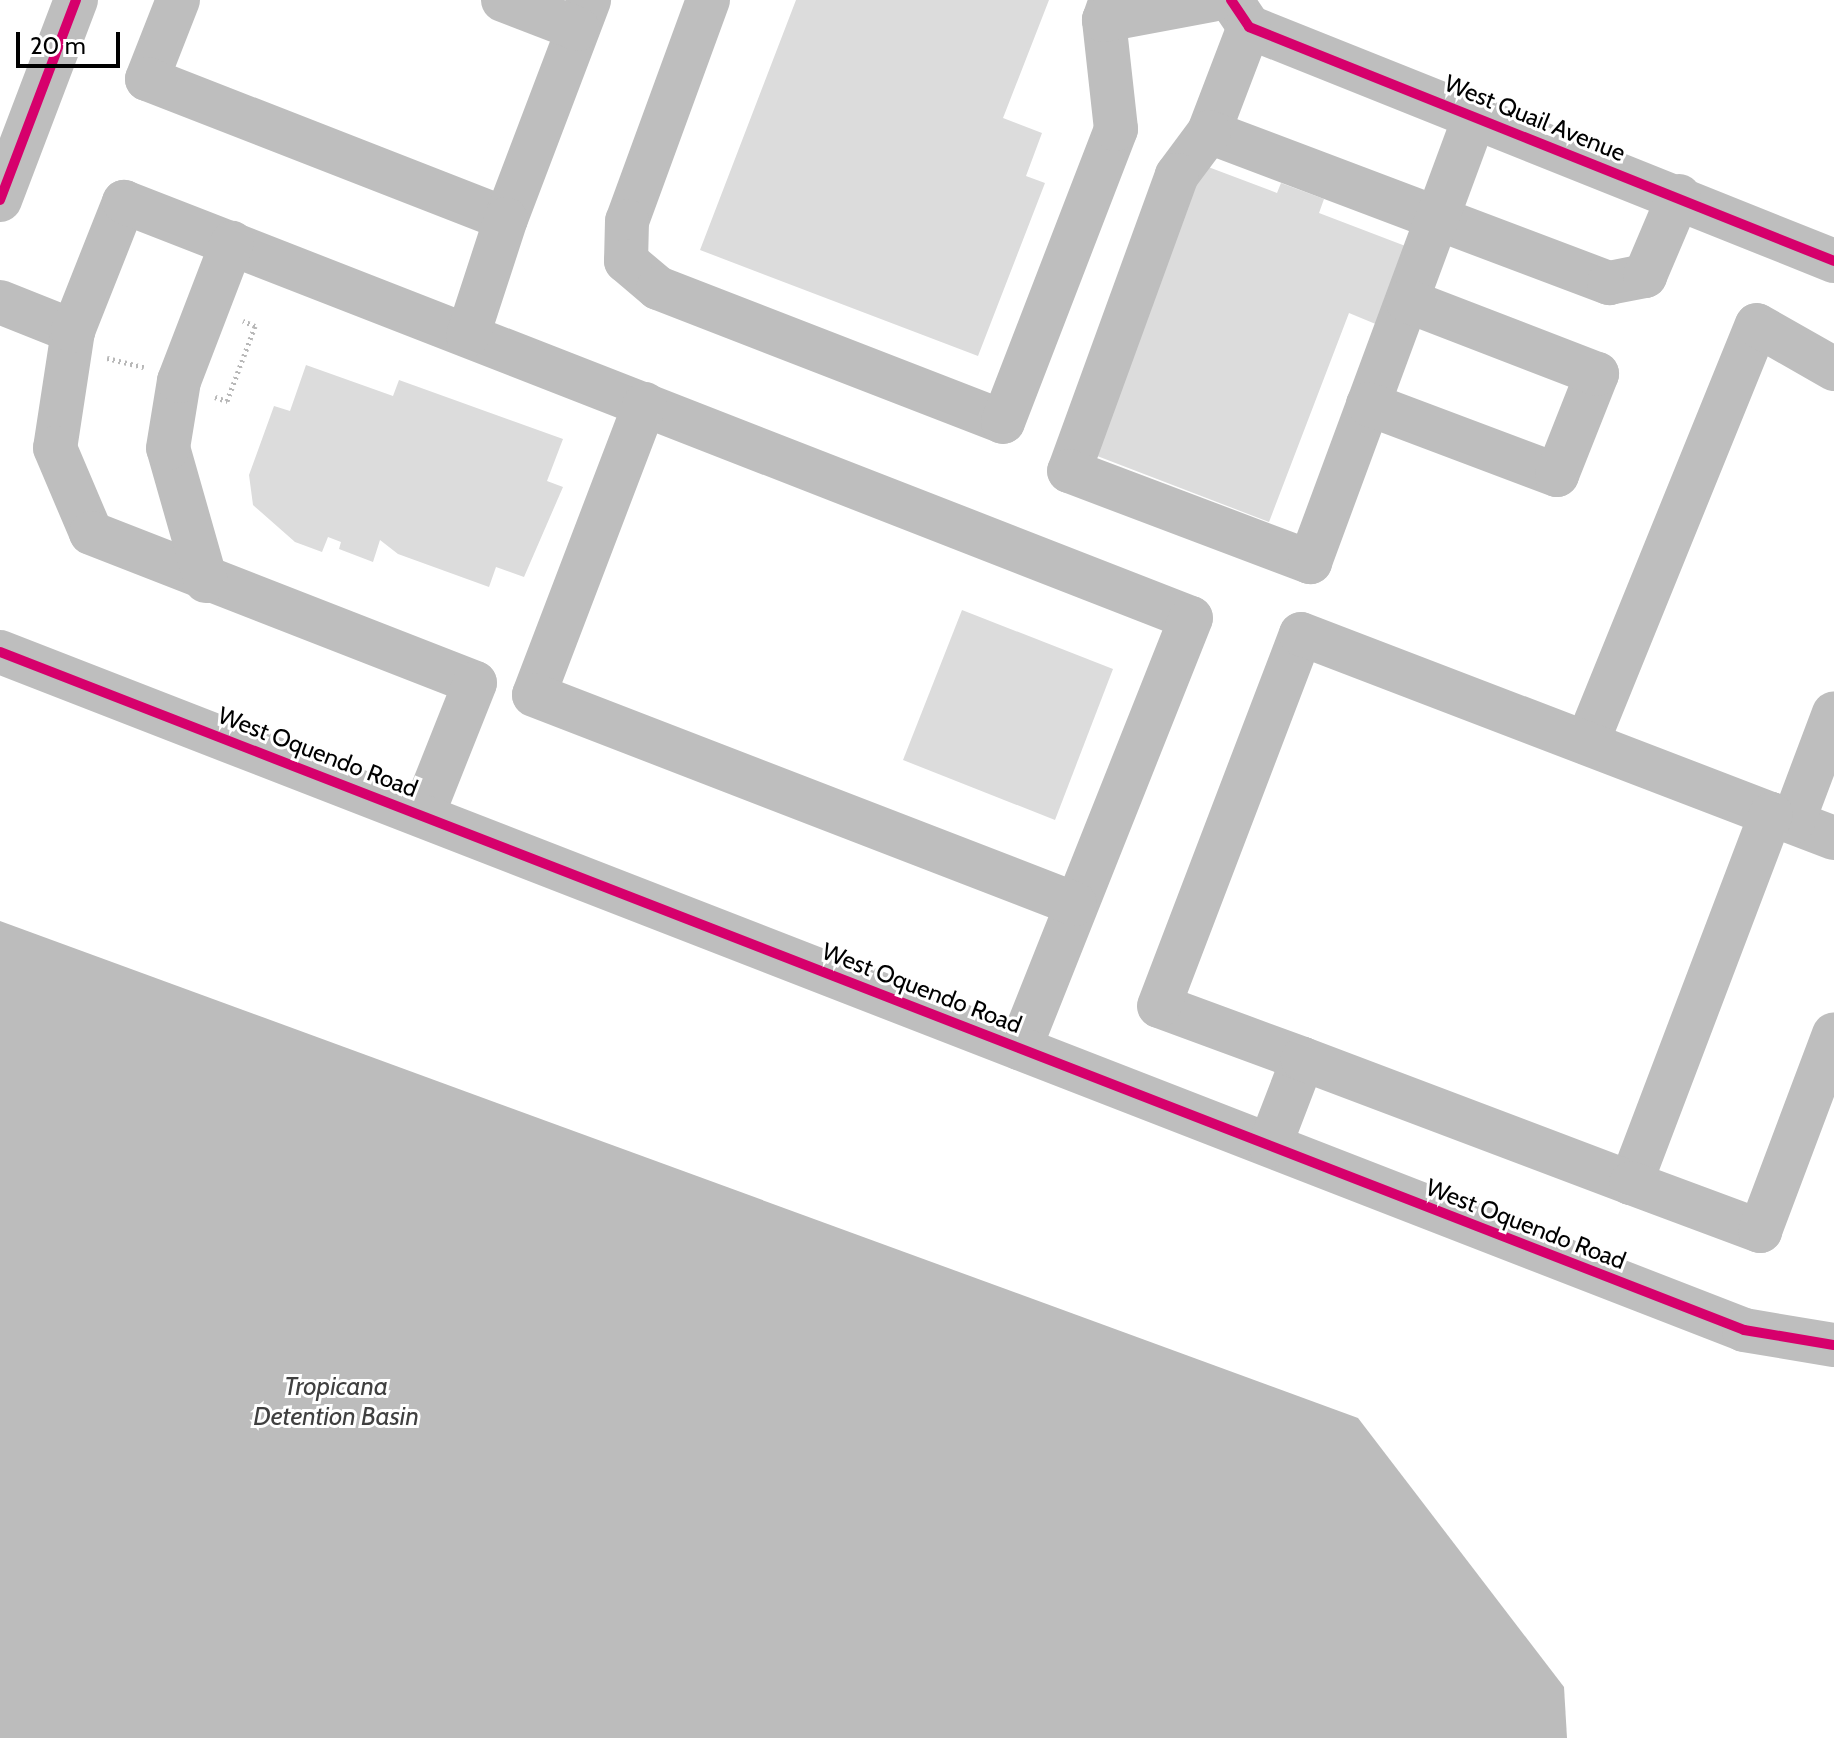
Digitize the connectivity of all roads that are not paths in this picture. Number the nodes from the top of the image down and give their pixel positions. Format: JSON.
{"nodes":[{"id":1,"x":76,"y":0,"type":"edge"},
{"id":2,"x":178,"y":0,"type":"edge"},
{"id":3,"x":503,"y":0,"type":"edge"},
{"id":4,"x":708,"y":0,"type":"edge"},
{"id":5,"x":1212,"y":0,"type":"edge"},
{"id":6,"x":1108,"y":10,"type":"edge"},
{"id":7,"x":1240,"y":14,"type":"edge"},
{"id":8,"x":584,"y":15,"type":"edge"},
{"id":9,"x":1475,"y":116,"type":"junction"},
{"id":10,"x":1209,"y":132,"type":"junction"},
{"id":11,"x":1679,"y":196,"type":"junction"},
{"id":12,"x":0,"y":200,"type":"edge"},
{"id":13,"x":1436,"y":218,"type":"junction"},
{"id":14,"x":506,"y":219,"type":"junction"},
{"id":15,"x":232,"y":243,"type":"junction"},
{"id":16,"x":1834,"y":261,"type":"edge"},
{"id":17,"x":1408,"y":301,"type":"junction"},
{"id":18,"x":0,"y":302,"type":"edge"},
{"id":19,"x":73,"y":331,"type":"junction"},
{"id":20,"x":468,"y":335,"type":"junction"},
{"id":21,"x":1834,"y":369,"type":"edge"},
{"id":22,"x":645,"y":404,"type":"junction"},
{"id":23,"x":1368,"y":404,"type":"junction"},
{"id":24,"x":206,"y":581,"type":"junction"},
{"id":25,"x":0,"y":652,"type":"edge"},
{"id":26,"x":1834,"y":713,"type":"edge"},
{"id":27,"x":1587,"y":743,"type":"junction"},
{"id":28,"x":423,"y":814,"type":"junction"},
{"id":29,"x":1782,"y":818,"type":"junction"},
{"id":30,"x":1834,"y":838,"type":"edge"},
{"id":31,"x":1075,"y":904,"type":"junction"},
{"id":32,"x":1834,"y":1034,"type":"edge"},
{"id":33,"x":1020,"y":1048,"type":"junction"},
{"id":34,"x":1303,"y":1059,"type":"junction"},
{"id":35,"x":1270,"y":1145,"type":"junction"},
{"id":36,"x":1631,"y":1183,"type":"junction"},
{"id":37,"x":1834,"y":1345,"type":"edge"}],
"edges":[{"from":1,"to":12,"type":"street"},
{"from":2,"to":14,"type":"street"},
{"from":3,"to":8,"type":"street"},
{"from":4,"to":6,"type":"street"},
{"from":5,"to":6,"type":"street"},
{"from":7,"to":9,"type":"street","name":"West Quail Avenue"},
{"from":7,"to":10,"type":"street"},
{"from":8,"to":14,"type":"street"},
{"from":9,"to":11,"type":"street","name":"West Quail Avenue"},
{"from":9,"to":13,"type":"street"},
{"from":10,"to":13,"type":"street"},
{"from":10,"to":23,"type":"street"},
{"from":11,"to":13,"type":"street"},
{"from":11,"to":16,"type":"street","name":"West Quail Avenue"},
{"from":13,"to":17,"type":"street"},
{"from":14,"to":20,"type":"street"},
{"from":15,"to":19,"type":"street"},
{"from":15,"to":20,"type":"street"},
{"from":15,"to":24,"type":"street"},
{"from":17,"to":23,"type":"street"},
{"from":17,"to":23,"type":"street"},
{"from":18,"to":19,"type":"street"},
{"from":19,"to":24,"type":"street"},
{"from":20,"to":22,"type":"street"},
{"from":21,"to":27,"type":"street"},
{"from":22,"to":31,"type":"street"},
{"from":22,"to":31,"type":"street"},
{"from":24,"to":28,"type":"street"},
{"from":25,"to":28,"type":"street","name":"West Oquendo Road"},
{"from":26,"to":29,"type":"street"},
{"from":27,"to":29,"type":"street"},
{"from":27,"to":34,"type":"street"},
{"from":28,"to":33,"type":"street","name":"West Oquendo Road"},
{"from":29,"to":30,"type":"street"},
{"from":29,"to":36,"type":"street"},
{"from":31,"to":33,"type":"street"},
{"from":32,"to":36,"type":"street"},
{"from":33,"to":35,"type":"street","name":"West Oquendo Road"},
{"from":34,"to":35,"type":"street"},
{"from":34,"to":36,"type":"street"},
{"from":35,"to":37,"type":"street","name":"West Oquendo Road"}]}
